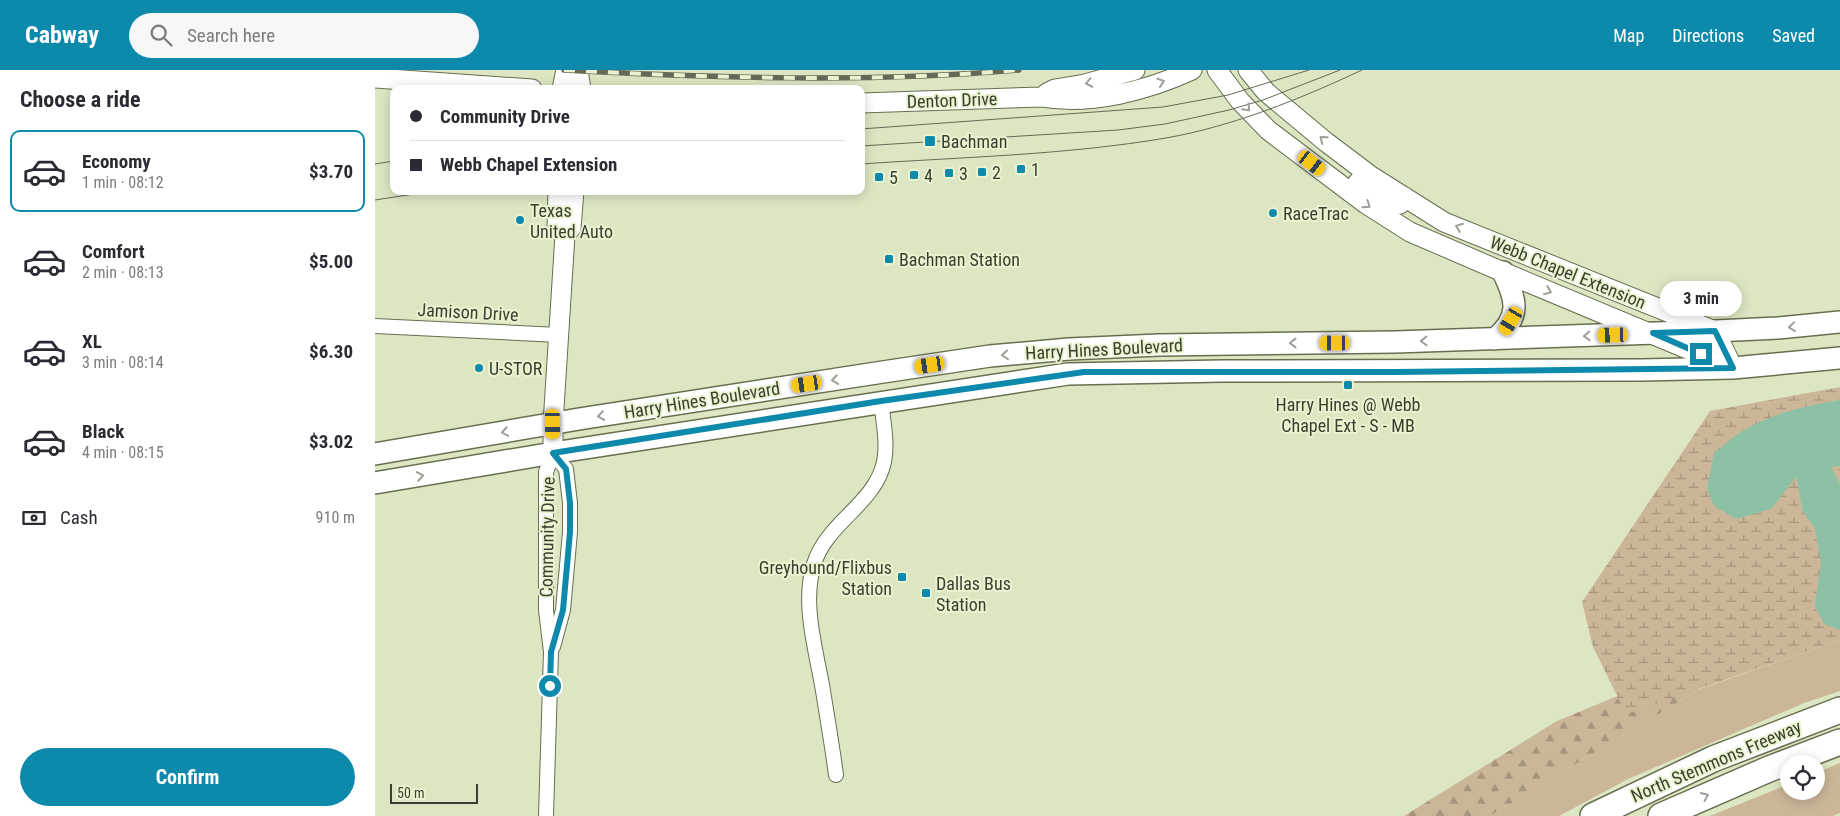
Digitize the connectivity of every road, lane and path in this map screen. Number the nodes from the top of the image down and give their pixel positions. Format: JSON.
{"nodes":[{"id":1,"x":566,"y":70,"type":"edge"},
{"id":2,"x":579,"y":70,"type":"edge"},
{"id":3,"x":1135,"y":70,"type":"edge"},
{"id":4,"x":1192,"y":70,"type":"edge"},
{"id":5,"x":1217,"y":70,"type":"edge"},
{"id":6,"x":1249,"y":70,"type":"edge"},
{"id":7,"x":375,"y":78,"type":"edge"},
{"id":8,"x":475,"y":85,"type":"edge"},
{"id":9,"x":563,"y":85,"type":"edge"},
{"id":10,"x":581,"y":85,"type":"edge"},
{"id":11,"x":1042,"y":97,"type":"junction"},
{"id":12,"x":865,"y":103,"type":"edge"},
{"id":13,"x":1312,"y":163,"type":"junction"},
{"id":14,"x":558,"y":195,"type":"edge"},
{"id":15,"x":574,"y":195,"type":"edge"},
{"id":16,"x":1405,"y":197,"type":"junction"},
{"id":17,"x":565,"y":236,"type":"junction"},
{"id":18,"x":1503,"y":272,"type":"junction"},
{"id":19,"x":1840,"y":322,"type":"edge"},
{"id":20,"x":375,"y":326,"type":"edge"},
{"id":21,"x":1715,"y":331,"type":"junction"},
{"id":22,"x":1653,"y":333,"type":"junction"},
{"id":23,"x":559,"y":336,"type":"junction"},
{"id":24,"x":1495,"y":339,"type":"junction"},
{"id":25,"x":1395,"y":342,"type":"junction"},
{"id":26,"x":1159,"y":345,"type":"junction"},
{"id":27,"x":1840,"y":358,"type":"edge"},
{"id":28,"x":1733,"y":368,"type":"junction"},
{"id":29,"x":883,"y":372,"type":"junction"},
{"id":30,"x":1158,"y":372,"type":"junction"},
{"id":31,"x":1395,"y":372,"type":"junction"},
{"id":32,"x":881,"y":401,"type":"junction"},
{"id":33,"x":553,"y":424,"type":"junction"},
{"id":34,"x":553,"y":453,"type":"junction"},
{"id":35,"x":375,"y":454,"type":"edge"},
{"id":36,"x":375,"y":483,"type":"edge"},
{"id":37,"x":551,"y":652,"type":"junction"},
{"id":38,"x":1840,"y":710,"type":"edge"},
{"id":39,"x":1840,"y":742,"type":"edge"},
{"id":40,"x":836,"y":775,"type":"dead end"},
{"id":41,"x":546,"y":816,"type":"edge"},
{"id":42,"x":1593,"y":816,"type":"edge"},
{"id":43,"x":1661,"y":816,"type":"edge"}],
"edges":[{"from":1,"to":9,"type":"main road"},
{"from":2,"to":10,"type":"main road"},
{"from":3,"to":11,"type":"main road","name":"Denton Drive","one_way":true},
{"from":11,"to":4,"type":"main road","name":"Denton Drive","one_way":true},
{"from":5,"to":13,"type":"main road","name":"Webb Chapel Extension","one_way":true},
{"from":16,"to":6,"type":"main road","name":"Webb Chapel Extension","one_way":true},
{"from":7,"to":8,"type":"main road"},
{"from":11,"to":12,"type":"main road","name":"Denton Drive"},
{"from":13,"to":16,"type":"main road"},
{"from":13,"to":18,"type":"main road","name":"Webb Chapel Extension","one_way":true},
{"from":14,"to":17,"type":"main road","name":"Community Drive"},
{"from":15,"to":17,"type":"main road","name":"Community Drive"},
{"from":21,"to":16,"type":"main road","name":"Webb Chapel Extension","one_way":true},
{"from":17,"to":23,"type":"main road","name":"Community Drive"},
{"from":18,"to":22,"type":"main road","name":"Webb Chapel Extension","one_way":true},
{"from":18,"to":24,"type":"main road"},
{"from":19,"to":21,"type":"main road","name":"Harry Hines Boulevard","one_way":true},
{"from":20,"to":23,"type":"street","name":"Jamison Drive"},
{"from":21,"to":22,"type":"main road","name":"Harry Hines Boulevard"},
{"from":21,"to":28,"type":"main road"},
{"from":22,"to":24,"type":"main road","name":"Harry Hines Boulevard","one_way":true},
{"from":22,"to":28,"type":"main road","name":"Webb Chapel Extension"},
{"from":23,"to":33,"type":"main road","name":"Community Drive"},
{"from":24,"to":25,"type":"main road","name":"Harry Hines Boulevard","one_way":true},
{"from":25,"to":26,"type":"main road","name":"Harry Hines Boulevard","one_way":true},
{"from":25,"to":31,"type":"main road"},
{"from":26,"to":29,"type":"main road","name":"Harry Hines Boulevard","one_way":true},
{"from":26,"to":30,"type":"main road"},
{"from":27,"to":28,"type":"main road","name":"Harry Hines Boulevard"},
{"from":28,"to":31,"type":"main road","name":"Harry Hines Boulevard"},
{"from":29,"to":32,"type":"main road"},
{"from":29,"to":33,"type":"main road","name":"Harry Hines Boulevard","one_way":true},
{"from":30,"to":31,"type":"main road","name":"Harry Hines Boulevard"},
{"from":30,"to":32,"type":"main road","name":"Harry Hines Boulevard"},
{"from":32,"to":34,"type":"main road","name":"Harry Hines Boulevard"},
{"from":32,"to":40,"type":"street"},
{"from":33,"to":34,"type":"main road","name":"Community Drive"},
{"from":33,"to":35,"type":"main road","name":"Harry Hines Boulevard","one_way":true},
{"from":36,"to":34,"type":"main road","name":"Harry Hines Boulevard","one_way":true},
{"from":34,"to":37,"type":"street","name":"Community Drive"},
{"from":34,"to":37,"type":"street","name":"Community Drive"},
{"from":37,"to":41,"type":"street","name":"Community Drive"},
{"from":38,"to":42,"type":"highway","name":"North Stemmons Freeway"},
{"from":43,"to":39,"type":"highway","name":"North Stemmons Freeway","one_way":true}]}
